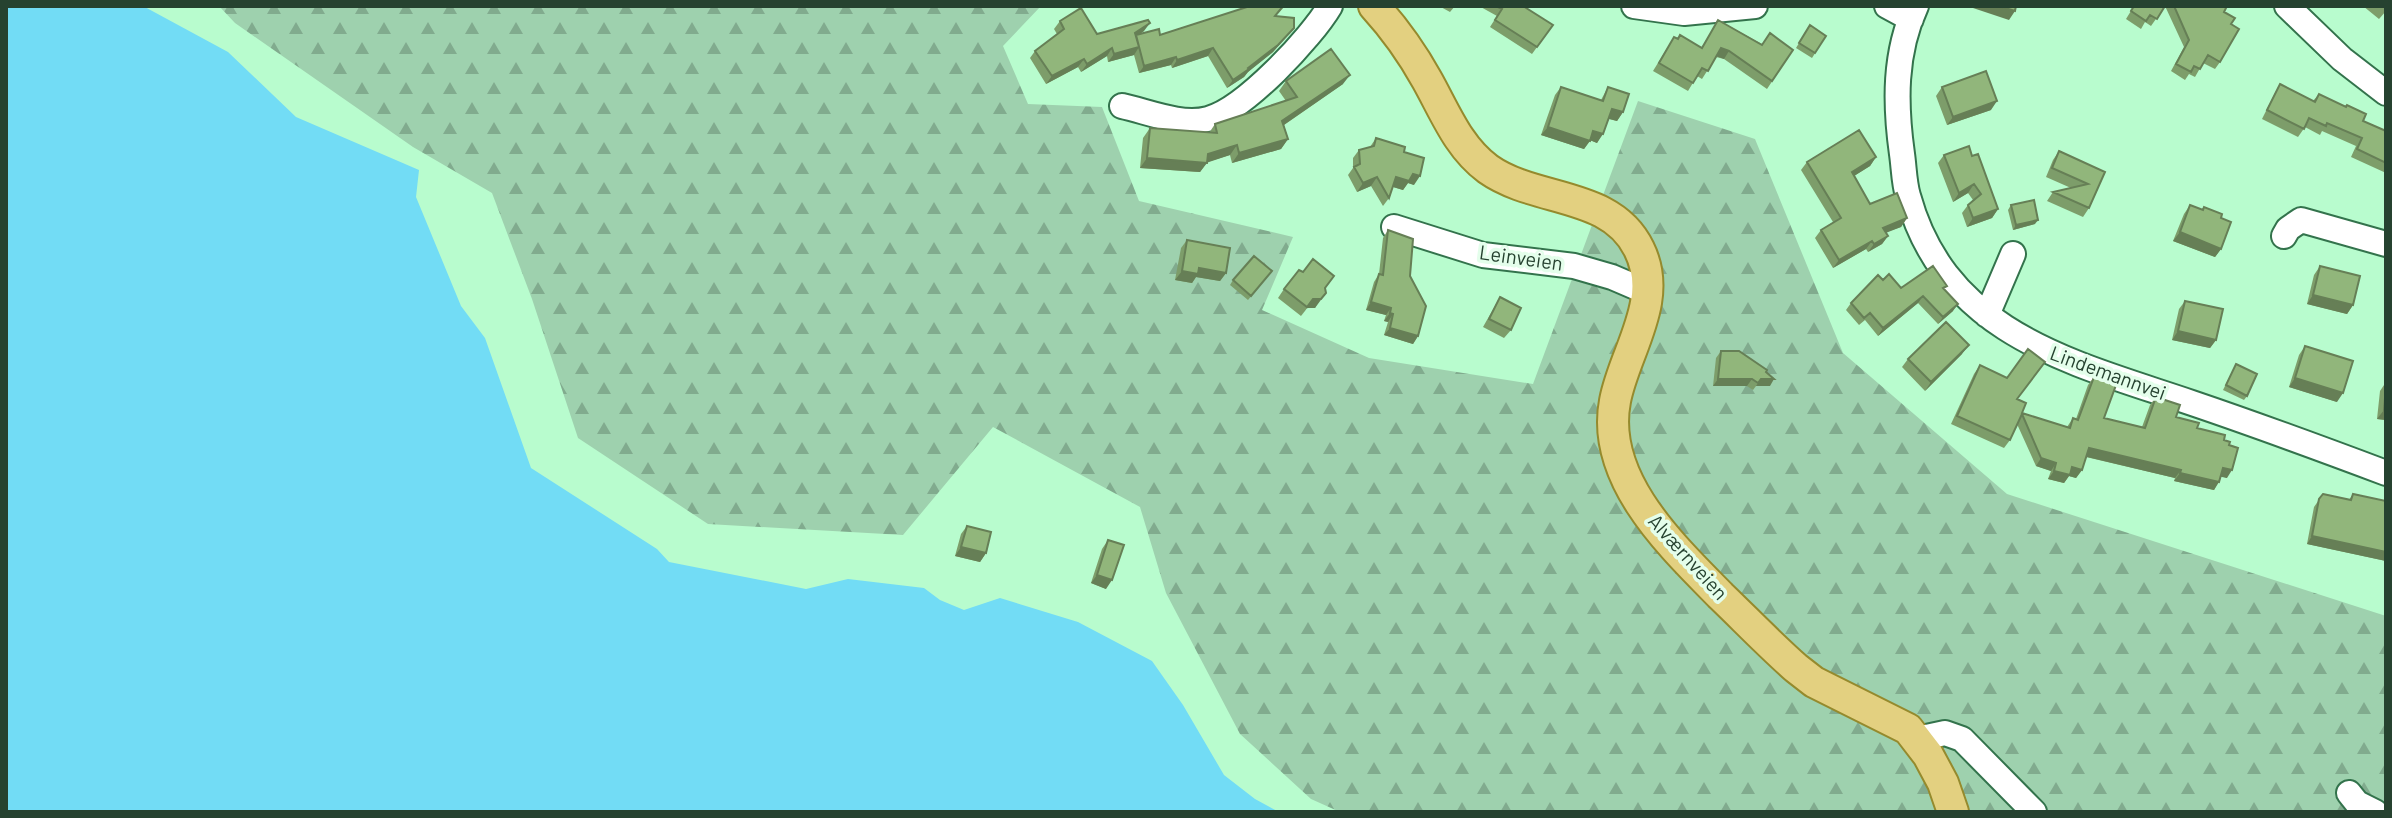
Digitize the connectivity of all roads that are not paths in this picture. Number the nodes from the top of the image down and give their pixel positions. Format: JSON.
{"nodes":[{"id":1,"x":1330,"y":6,"type":"edge"},
{"id":2,"x":1374,"y":6,"type":"edge"},
{"id":3,"x":1634,"y":6,"type":"edge"},
{"id":4,"x":1755,"y":6,"type":"edge"},
{"id":5,"x":1887,"y":6,"type":"edge"},
{"id":6,"x":2287,"y":6,"type":"edge"},
{"id":7,"x":1914,"y":12,"type":"edge"},
{"id":8,"x":2386,"y":93,"type":"edge"},
{"id":9,"x":1122,"y":106,"type":"dead end"},
{"id":10,"x":1394,"y":227,"type":"dead end"},
{"id":11,"x":2284,"y":236,"type":"dead end"},
{"id":12,"x":2386,"y":244,"type":"edge"},
{"id":13,"x":2013,"y":254,"type":"dead end"},
{"id":14,"x":1647,"y":292,"type":"junction"},
{"id":15,"x":1987,"y":315,"type":"junction"},
{"id":16,"x":2386,"y":472,"type":"edge"},
{"id":17,"x":1917,"y":739,"type":"junction"},
{"id":18,"x":2349,"y":793,"type":"dead end"},
{"id":19,"x":1953,"y":812,"type":"edge"},
{"id":20,"x":2034,"y":812,"type":"edge"},
{"id":21,"x":2375,"y":812,"type":"edge"}],
"edges":[{"from":1,"to":9,"type":"street"},
{"from":2,"to":14,"type":"main road","name":"Alværnveien"},
{"from":3,"to":4,"type":"street"},
{"from":5,"to":7,"type":"street","name":"Lindemannvei"},
{"from":6,"to":8,"type":"street"},
{"from":7,"to":15,"type":"street","name":"Lindemannvei"},
{"from":10,"to":14,"type":"street","name":"Leinveien"},
{"from":11,"to":12,"type":"street"},
{"from":13,"to":15,"type":"street"},
{"from":14,"to":17,"type":"main road","name":"Alværnveien"},
{"from":15,"to":16,"type":"street","name":"Lindemannvei"},
{"from":17,"to":19,"type":"main road","name":"Alværnveien"},
{"from":17,"to":20,"type":"street"},
{"from":18,"to":21,"type":"street"}]}
